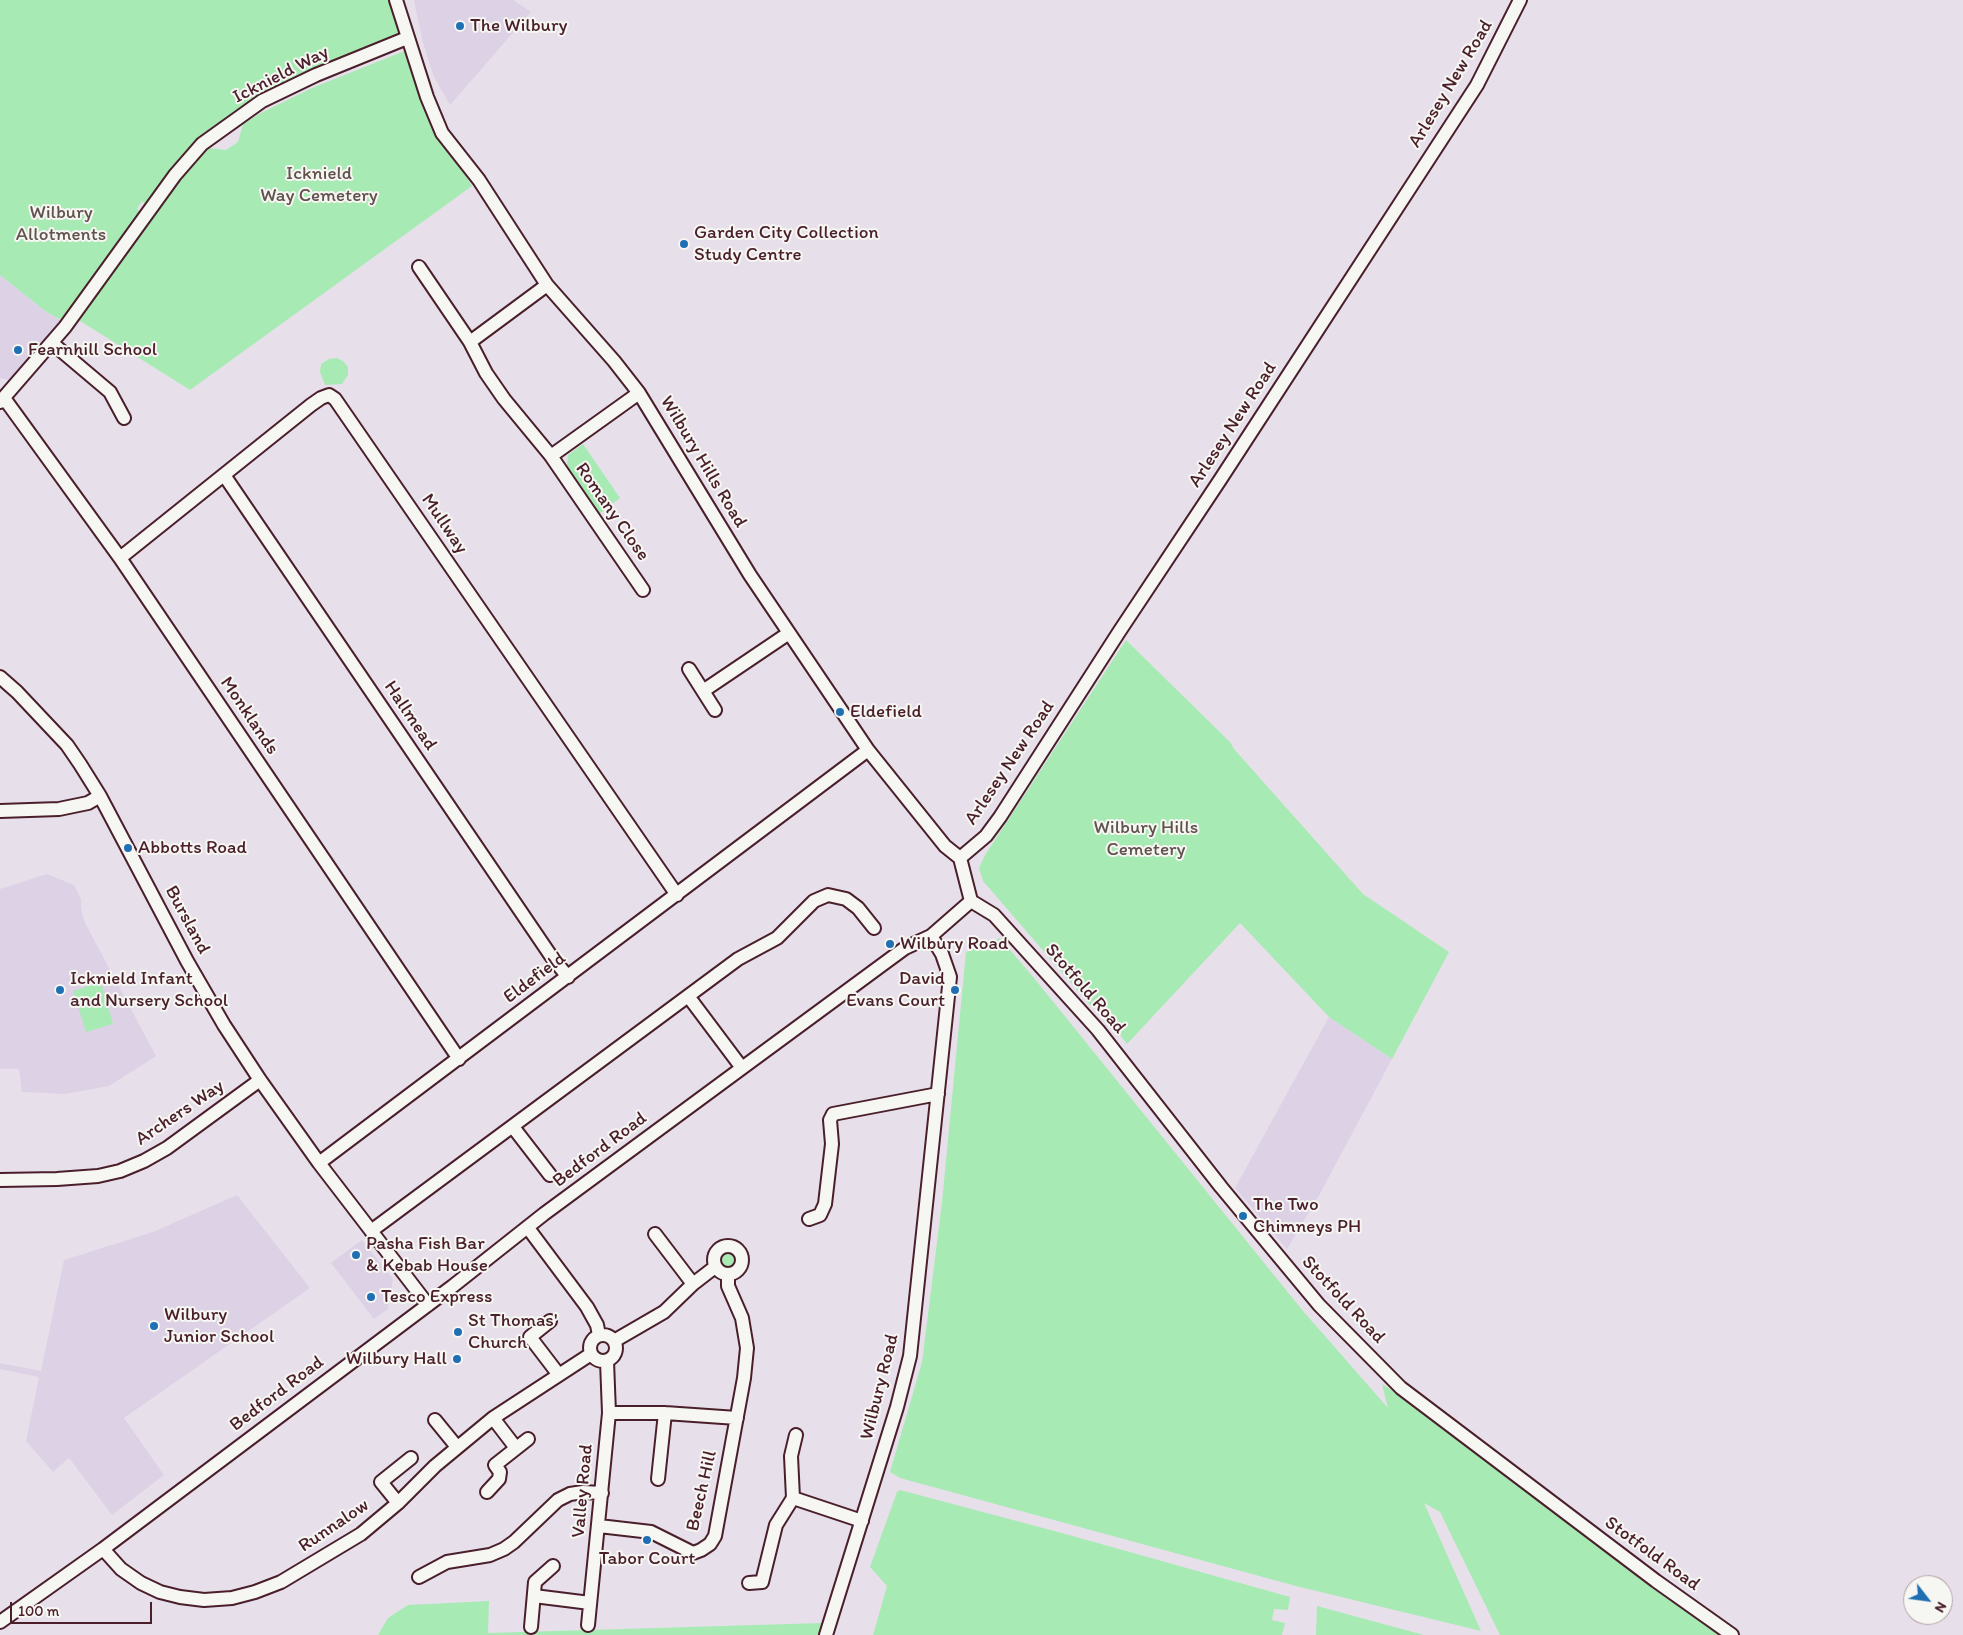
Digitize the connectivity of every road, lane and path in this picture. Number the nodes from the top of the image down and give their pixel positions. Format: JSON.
{"nodes":[{"id":1,"x":396,"y":0,"type":"edge"},
{"id":2,"x":1520,"y":0,"type":"edge"},
{"id":3,"x":407,"y":38,"type":"junction"},
{"id":4,"x":419,"y":267,"type":"dead end"},
{"id":5,"x":547,"y":285,"type":"junction"},
{"id":6,"x":470,"y":342,"type":"junction"},
{"id":7,"x":52,"y":343,"type":"junction"},
{"id":8,"x":639,"y":393,"type":"junction"},
{"id":9,"x":2,"y":400,"type":"edge"},
{"id":10,"x":124,"y":418,"type":"dead end"},
{"id":11,"x":551,"y":456,"type":"junction"},
{"id":12,"x":224,"y":474,"type":"junction"},
{"id":13,"x":120,"y":558,"type":"junction"},
{"id":14,"x":643,"y":590,"type":"dead end"},
{"id":15,"x":789,"y":633,"type":"junction"},
{"id":16,"x":689,"y":669,"type":"dead end"},
{"id":17,"x":0,"y":676,"type":"edge"},
{"id":18,"x":703,"y":691,"type":"junction"},
{"id":19,"x":715,"y":710,"type":"dead end"},
{"id":20,"x":868,"y":750,"type":"junction"},
{"id":21,"x":100,"y":796,"type":"junction"},
{"id":22,"x":0,"y":811,"type":"edge"},
{"id":23,"x":960,"y":858,"type":"junction"},
{"id":24,"x":677,"y":895,"type":"junction"},
{"id":25,"x":971,"y":902,"type":"junction"},
{"id":26,"x":874,"y":928,"type":"dead end"},
{"id":27,"x":931,"y":936,"type":"junction"},
{"id":28,"x":568,"y":977,"type":"junction"},
{"id":29,"x":688,"y":996,"type":"junction"},
{"id":30,"x":459,"y":1059,"type":"junction"},
{"id":31,"x":742,"y":1068,"type":"junction"},
{"id":32,"x":260,"y":1080,"type":"junction"},
{"id":33,"x":938,"y":1094,"type":"junction"},
{"id":34,"x":513,"y":1127,"type":"junction"},
{"id":35,"x":320,"y":1164,"type":"junction"},
{"id":36,"x":550,"y":1175,"type":"dead end"},
{"id":37,"x":0,"y":1180,"type":"edge"},
{"id":38,"x":809,"y":1219,"type":"dead end"},
{"id":39,"x":528,"y":1228,"type":"junction"},
{"id":40,"x":371,"y":1231,"type":"junction"},
{"id":41,"x":655,"y":1234,"type":"dead end"},
{"id":42,"x":716,"y":1267,"type":"junction"},
{"id":43,"x":728,"y":1274,"type":"junction"},
{"id":44,"x":693,"y":1284,"type":"junction"},
{"id":45,"x":428,"y":1305,"type":"junction"},
{"id":46,"x":550,"y":1321,"type":"dead end"},
{"id":47,"x":599,"y":1335,"type":"junction"},
{"id":48,"x":614,"y":1341,"type":"junction"},
{"id":49,"x":591,"y":1354,"type":"junction"},
{"id":50,"x":607,"y":1361,"type":"junction"},
{"id":51,"x":559,"y":1375,"type":"junction"},
{"id":52,"x":609,"y":1413,"type":"junction"},
{"id":53,"x":665,"y":1413,"type":"junction"},
{"id":54,"x":493,"y":1418,"type":"junction"},
{"id":55,"x":736,"y":1418,"type":"junction"},
{"id":56,"x":434,"y":1420,"type":"dead end"},
{"id":57,"x":796,"y":1435,"type":"dead end"},
{"id":58,"x":528,"y":1439,"type":"dead end"},
{"id":59,"x":457,"y":1448,"type":"junction"},
{"id":60,"x":516,"y":1448,"type":"junction"},
{"id":61,"x":412,"y":1458,"type":"dead end"},
{"id":62,"x":658,"y":1480,"type":"dead end"},
{"id":63,"x":487,"y":1492,"type":"dead end"},
{"id":64,"x":602,"y":1493,"type":"junction"},
{"id":65,"x":793,"y":1498,"type":"junction"},
{"id":66,"x":398,"y":1503,"type":"junction"},
{"id":67,"x":862,"y":1521,"type":"junction"},
{"id":68,"x":599,"y":1526,"type":"junction"},
{"id":69,"x":103,"y":1549,"type":"junction"},
{"id":70,"x":553,"y":1566,"type":"dead end"},
{"id":71,"x":419,"y":1577,"type":"dead end"},
{"id":72,"x":748,"y":1583,"type":"dead end"},
{"id":73,"x":534,"y":1596,"type":"junction"},
{"id":74,"x":590,"y":1603,"type":"junction"},
{"id":75,"x":0,"y":1622,"type":"edge"},
{"id":76,"x":588,"y":1625,"type":"dead end"},
{"id":77,"x":531,"y":1627,"type":"dead end"},
{"id":78,"x":826,"y":1635,"type":"edge"},
{"id":79,"x":1732,"y":1635,"type":"edge"}],
"edges":[{"from":1,"to":3,"type":"street"},
{"from":2,"to":23,"type":"street","name":"Arlesey New Road"},
{"from":3,"to":5,"type":"street","name":"Wilbury Hills Road"},
{"from":3,"to":7,"type":"street","name":"Icknield Way"},
{"from":4,"to":6,"type":"street","name":"Romany Close"},
{"from":5,"to":6,"type":"street"},
{"from":5,"to":8,"type":"street","name":"Wilbury Hills Road"},
{"from":6,"to":11,"type":"street","name":"Romany Close"},
{"from":7,"to":9,"type":"street","name":"Icknield Way"},
{"from":7,"to":10,"type":"street"},
{"from":8,"to":11,"type":"street","name":"Romany Close"},
{"from":8,"to":15,"type":"street","name":"Wilbury Hills Road"},
{"from":9,"to":13,"type":"street","name":"Monklands"},
{"from":11,"to":14,"type":"street","name":"Romany Close"},
{"from":12,"to":13,"type":"street","name":"Mullway"},
{"from":12,"to":24,"type":"street","name":"Mullway"},
{"from":12,"to":28,"type":"street","name":"Hallmead"},
{"from":13,"to":30,"type":"street","name":"Monklands"},
{"from":15,"to":18,"type":"street"},
{"from":15,"to":20,"type":"street","name":"Wilbury Hills Road"},
{"from":16,"to":18,"type":"street"},
{"from":17,"to":21,"type":"street","name":"Bursland"},
{"from":18,"to":19,"type":"street"},
{"from":20,"to":23,"type":"street","name":"Wilbury Hills Road"},
{"from":20,"to":24,"type":"street","name":"Eldefield"},
{"from":21,"to":22,"type":"street"},
{"from":21,"to":32,"type":"street","name":"Bursland"},
{"from":23,"to":25,"type":"street"},
{"from":24,"to":28,"type":"street","name":"Eldefield"},
{"from":25,"to":27,"type":"street","name":"Bedford Road"},
{"from":25,"to":79,"type":"street","name":"Stotfold Road"},
{"from":26,"to":29,"type":"street"},
{"from":27,"to":31,"type":"street","name":"Bedford Road"},
{"from":27,"to":33,"type":"street","name":"Wilbury Road"},
{"from":28,"to":30,"type":"street","name":"Eldefield"},
{"from":29,"to":31,"type":"street"},
{"from":29,"to":34,"type":"street"},
{"from":30,"to":35,"type":"street","name":"Eldefield"},
{"from":31,"to":39,"type":"street","name":"Bedford Road"},
{"from":32,"to":35,"type":"street","name":"Bursland"},
{"from":32,"to":37,"type":"street","name":"Archers Way"},
{"from":33,"to":38,"type":"street"},
{"from":33,"to":67,"type":"street","name":"Wilbury Road"},
{"from":34,"to":36,"type":"street","name":"Bedford Road"},
{"from":34,"to":40,"type":"street"},
{"from":35,"to":40,"type":"street","name":"Bursland"},
{"from":39,"to":45,"type":"street","name":"Bedford Road"},
{"from":39,"to":47,"type":"street"},
{"from":40,"to":45,"type":"street","name":"Bursland"},
{"from":41,"to":44,"type":"street"},
{"from":42,"to":43,"type":"street"},
{"from":42,"to":43,"type":"street"},
{"from":42,"to":44,"type":"street"},
{"from":43,"to":55,"type":"street","name":"Beech Hill"},
{"from":44,"to":48,"type":"street"},
{"from":45,"to":69,"type":"street","name":"Bedford Road"},
{"from":46,"to":51,"type":"street"},
{"from":47,"to":48,"type":"street"},
{"from":47,"to":49,"type":"street"},
{"from":48,"to":50,"type":"street"},
{"from":49,"to":50,"type":"street"},
{"from":49,"to":51,"type":"street","name":"Runnalow"},
{"from":50,"to":52,"type":"street","name":"Valley Road"},
{"from":51,"to":54,"type":"street","name":"Runnalow"},
{"from":52,"to":53,"type":"street"},
{"from":52,"to":64,"type":"street","name":"Valley Road"},
{"from":53,"to":55,"type":"street"},
{"from":53,"to":62,"type":"street"},
{"from":54,"to":59,"type":"street","name":"Runnalow"},
{"from":54,"to":60,"type":"street"},
{"from":55,"to":68,"type":"street","name":"Beech Hill"},
{"from":56,"to":59,"type":"street"},
{"from":57,"to":65,"type":"street"},
{"from":58,"to":60,"type":"street"},
{"from":59,"to":66,"type":"street","name":"Runnalow"},
{"from":60,"to":63,"type":"street"},
{"from":61,"to":66,"type":"street"},
{"from":64,"to":68,"type":"street","name":"Valley Road"},
{"from":64,"to":71,"type":"street"},
{"from":65,"to":67,"type":"street"},
{"from":65,"to":72,"type":"street"},
{"from":66,"to":69,"type":"street","name":"Runnalow"},
{"from":67,"to":78,"type":"street","name":"Wilbury Road"},
{"from":68,"to":74,"type":"street","name":"Valley Road"},
{"from":69,"to":75,"type":"street","name":"Bedford Road"},
{"from":70,"to":73,"type":"street"},
{"from":73,"to":74,"type":"street"},
{"from":73,"to":77,"type":"street"},
{"from":74,"to":76,"type":"street","name":"Valley Road"}]}
